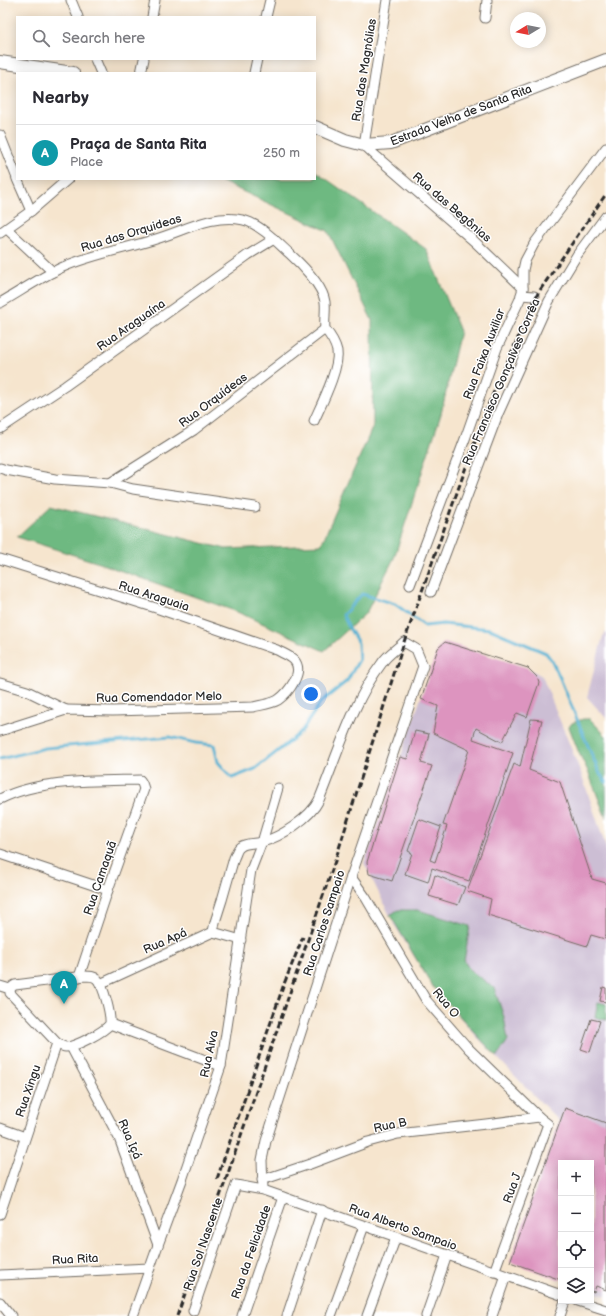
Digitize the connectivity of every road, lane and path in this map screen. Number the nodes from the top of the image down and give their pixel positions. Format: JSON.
{"nodes":[{"id":1,"x":71,"y":0,"type":"edge"},
{"id":2,"x":155,"y":0,"type":"edge"},
{"id":3,"x":270,"y":0,"type":"edge"},
{"id":4,"x":387,"y":0,"type":"edge"},
{"id":5,"x":487,"y":0,"type":"edge"},
{"id":6,"x":78,"y":16,"type":"edge"},
{"id":7,"x":152,"y":16,"type":"edge"},
{"id":8,"x":266,"y":16,"type":"edge"},
{"id":9,"x":485,"y":18,"type":"dead end"},
{"id":10,"x":95,"y":60,"type":"edge"},
{"id":11,"x":144,"y":60,"type":"edge"},
{"id":12,"x":257,"y":60,"type":"edge"},
{"id":13,"x":606,"y":60,"type":"edge"},
{"id":14,"x":0,"y":62,"type":"edge"},
{"id":15,"x":66,"y":72,"type":"edge"},
{"id":16,"x":101,"y":72,"type":"edge"},
{"id":17,"x":141,"y":72,"type":"edge"},
{"id":18,"x":254,"y":72,"type":"edge"},
{"id":19,"x":316,"y":127,"type":"edge"},
{"id":20,"x":0,"y":135,"type":"edge"},
{"id":21,"x":364,"y":144,"type":"junction"},
{"id":22,"x":606,"y":148,"type":"edge"},
{"id":23,"x":16,"y":176,"type":"edge"},
{"id":24,"x":17,"y":180,"type":"edge"},
{"id":25,"x":67,"y":180,"type":"edge"},
{"id":26,"x":31,"y":211,"type":"junction"},
{"id":27,"x":606,"y":216,"type":"edge"},
{"id":28,"x":3,"y":231,"type":"edge"},
{"id":29,"x":274,"y":239,"type":"junction"},
{"id":30,"x":53,"y":272,"type":"junction"},
{"id":31,"x":522,"y":292,"type":"junction"},
{"id":32,"x":534,"y":296,"type":"dead end"},
{"id":33,"x":0,"y":303,"type":"edge"},
{"id":34,"x":324,"y":329,"type":"junction"},
{"id":35,"x":314,"y":421,"type":"dead end"},
{"id":36,"x":0,"y":429,"type":"edge"},
{"id":37,"x":0,"y":468,"type":"edge"},
{"id":38,"x":110,"y":483,"type":"junction"},
{"id":39,"x":255,"y":507,"type":"dead end"},
{"id":40,"x":0,"y":559,"type":"edge"},
{"id":41,"x":410,"y":585,"type":"dead end"},
{"id":42,"x":431,"y":592,"type":"dead end"},
{"id":43,"x":297,"y":664,"type":"joint"},
{"id":44,"x":0,"y":683,"type":"edge"},
{"id":45,"x":66,"y":710,"type":"junction"},
{"id":46,"x":0,"y":730,"type":"edge"},
{"id":47,"x":278,"y":788,"type":"dead end"},
{"id":48,"x":0,"y":799,"type":"edge"},
{"id":49,"x":261,"y":843,"type":"junction"},
{"id":50,"x":0,"y":854,"type":"edge"},
{"id":51,"x":351,"y":877,"type":"junction"},
{"id":52,"x":108,"y":890,"type":"junction"},
{"id":53,"x":213,"y":932,"type":"junction"},
{"id":54,"x":241,"y":940,"type":"junction"},
{"id":55,"x":79,"y":977,"type":"junction"},
{"id":56,"x":100,"y":984,"type":"junction"},
{"id":57,"x":0,"y":986,"type":"edge"},
{"id":58,"x":10,"y":989,"type":"junction"},
{"id":59,"x":110,"y":1024,"type":"junction"},
{"id":60,"x":57,"y":1043,"type":"junction"},
{"id":61,"x":71,"y":1047,"type":"junction"},
{"id":62,"x":221,"y":1066,"type":"junction"},
{"id":63,"x":539,"y":1117,"type":"junction"},
{"id":64,"x":0,"y":1128,"type":"edge"},
{"id":65,"x":25,"y":1137,"type":"junction"},
{"id":66,"x":262,"y":1180,"type":"junction"},
{"id":67,"x":236,"y":1185,"type":"joint"},
{"id":68,"x":263,"y":1190,"type":"junction"},
{"id":69,"x":282,"y":1196,"type":"junction"},
{"id":70,"x":322,"y":1210,"type":"junction"},
{"id":71,"x":0,"y":1214,"type":"edge"},
{"id":72,"x":364,"y":1226,"type":"junction"},
{"id":73,"x":396,"y":1237,"type":"junction"},
{"id":74,"x":158,"y":1245,"type":"junction"},
{"id":75,"x":447,"y":1255,"type":"junction"},
{"id":76,"x":150,"y":1268,"type":"junction"},
{"id":77,"x":494,"y":1272,"type":"junction"},
{"id":78,"x":0,"y":1275,"type":"edge"},
{"id":79,"x":506,"y":1276,"type":"junction"},
{"id":80,"x":558,"y":1294,"type":"edge"},
{"id":81,"x":0,"y":1302,"type":"edge"},
{"id":82,"x":564,"y":1304,"type":"edge"},
{"id":83,"x":587,"y":1304,"type":"edge"},
{"id":84,"x":606,"y":1310,"type":"edge"},
{"id":85,"x":193,"y":1311,"type":"dead end"},
{"id":86,"x":11,"y":1316,"type":"edge"},
{"id":87,"x":133,"y":1316,"type":"edge"},
{"id":88,"x":242,"y":1316,"type":"edge"},
{"id":89,"x":287,"y":1316,"type":"edge"},
{"id":90,"x":332,"y":1316,"type":"edge"},
{"id":91,"x":367,"y":1316,"type":"edge"},
{"id":92,"x":426,"y":1316,"type":"edge"},
{"id":93,"x":492,"y":1316,"type":"edge"},
{"id":94,"x":560,"y":1316,"type":"edge"}],
"edges":[{"from":1,"to":6,"type":"street"},
{"from":2,"to":7,"type":"street"},
{"from":3,"to":8,"type":"street"},
{"from":4,"to":21,"type":"street","name":"Rua das Magnólias"},
{"from":5,"to":9,"type":"street"},
{"from":10,"to":16,"type":"street"},
{"from":11,"to":17,"type":"street"},
{"from":12,"to":18,"type":"street"},
{"from":13,"to":21,"type":"main road","name":"Estrada Velha de Santa Rita"},
{"from":14,"to":15,"type":"main road"},
{"from":19,"to":21,"type":"main road","name":"Estrada Velha de Santa Rita"},
{"from":20,"to":23,"type":"street"},
{"from":21,"to":31,"type":"street","name":"Rua das Begônias"},
{"from":22,"to":31,"type":"street","name":"Rua Faixa Auxiliar"},
{"from":24,"to":26,"type":"street"},
{"from":25,"to":26,"type":"street"},
{"from":26,"to":28,"type":"street"},
{"from":27,"to":42,"type":"street","name":"Rua Francisco Gonçalves Corrêa"},
{"from":28,"to":30,"type":"street"},
{"from":29,"to":30,"type":"street","name":"Rua das Orquideas"},
{"from":29,"to":34,"type":"street","name":"Rua das Orquideas"},
{"from":29,"to":36,"type":"street","name":"Rua Araguaína"},
{"from":30,"to":33,"type":"street","name":"Rua das Orquideas"},
{"from":31,"to":32,"type":"street"},
{"from":31,"to":41,"type":"street","name":"Rua Faixa Auxiliar"},
{"from":34,"to":35,"type":"street"},
{"from":34,"to":38,"type":"street","name":"Rua Orquídeas"},
{"from":37,"to":38,"type":"street"},
{"from":38,"to":39,"type":"street"},
{"from":40,"to":43,"type":"street","name":"Rua Araguaia"},
{"from":43,"to":45,"type":"street","name":"Rua Comendador Melo"},
{"from":44,"to":45,"type":"street"},
{"from":45,"to":46,"type":"street","name":"Rua Comendador Melo"},
{"from":47,"to":49,"type":"street","name":"Rua Aíva"},
{"from":48,"to":52,"type":"street","name":"Rua Camaquã"},
{"from":49,"to":51,"type":"street","name":"Rua Carlos Sampaio"},
{"from":49,"to":53,"type":"street"},
{"from":49,"to":54,"type":"street","name":"Rua Aíva"},
{"from":50,"to":52,"type":"street"},
{"from":51,"to":63,"type":"street","name":"Rua O"},
{"from":51,"to":66,"type":"street","name":"Rua Carlos Sampaio"},
{"from":52,"to":55,"type":"street","name":"Rua Camaquã"},
{"from":53,"to":54,"type":"street"},
{"from":53,"to":56,"type":"street","name":"Rua Apá"},
{"from":54,"to":62,"type":"street","name":"Rua Aíva"},
{"from":55,"to":56,"type":"street"},
{"from":55,"to":58,"type":"street"},
{"from":56,"to":59,"type":"street"},
{"from":57,"to":58,"type":"street"},
{"from":58,"to":60,"type":"street"},
{"from":59,"to":61,"type":"street"},
{"from":59,"to":62,"type":"street"},
{"from":60,"to":61,"type":"street"},
{"from":60,"to":65,"type":"street","name":"Rua Xingu"},
{"from":61,"to":74,"type":"street","name":"Rua Içá"},
{"from":62,"to":74,"type":"street","name":"Rua Aíva"},
{"from":63,"to":66,"type":"street","name":"Rua B"},
{"from":63,"to":77,"type":"street","name":"Rua J"},
{"from":64,"to":65,"type":"street"},
{"from":65,"to":71,"type":"street","name":"Rua Xingu"},
{"from":66,"to":68,"type":"street","name":"Rua Carlos Sampaio"},
{"from":67,"to":68,"type":"street","name":"Rua Alberto Sampaio"},
{"from":67,"to":85,"type":"street","name":"Rua Sol Nascente"},
{"from":68,"to":69,"type":"street","name":"Rua Alberto Sampaio"},
{"from":69,"to":70,"type":"street","name":"Rua Alberto Sampaio"},
{"from":69,"to":88,"type":"street","name":"Rua da Felicidade"},
{"from":70,"to":72,"type":"street","name":"Rua Alberto Sampaio"},
{"from":70,"to":89,"type":"street"},
{"from":72,"to":73,"type":"street","name":"Rua Alberto Sampaio"},
{"from":72,"to":90,"type":"street"},
{"from":73,"to":75,"type":"street","name":"Rua Alberto Sampaio"},
{"from":73,"to":91,"type":"street"},
{"from":74,"to":76,"type":"street","name":"Rua Aíva"},
{"from":75,"to":77,"type":"street","name":"Rua Alberto Sampaio"},
{"from":75,"to":92,"type":"street"},
{"from":76,"to":78,"type":"street","name":"Rua Rita"},
{"from":76,"to":87,"type":"street","name":"Rua Aíva"},
{"from":77,"to":79,"type":"street","name":"Rua Alberto Sampaio"},
{"from":79,"to":80,"type":"street","name":"Rua Alberto Sampaio"},
{"from":79,"to":93,"type":"street"},
{"from":81,"to":86,"type":"street"},
{"from":82,"to":94,"type":"street"},
{"from":83,"to":84,"type":"street"}]}
